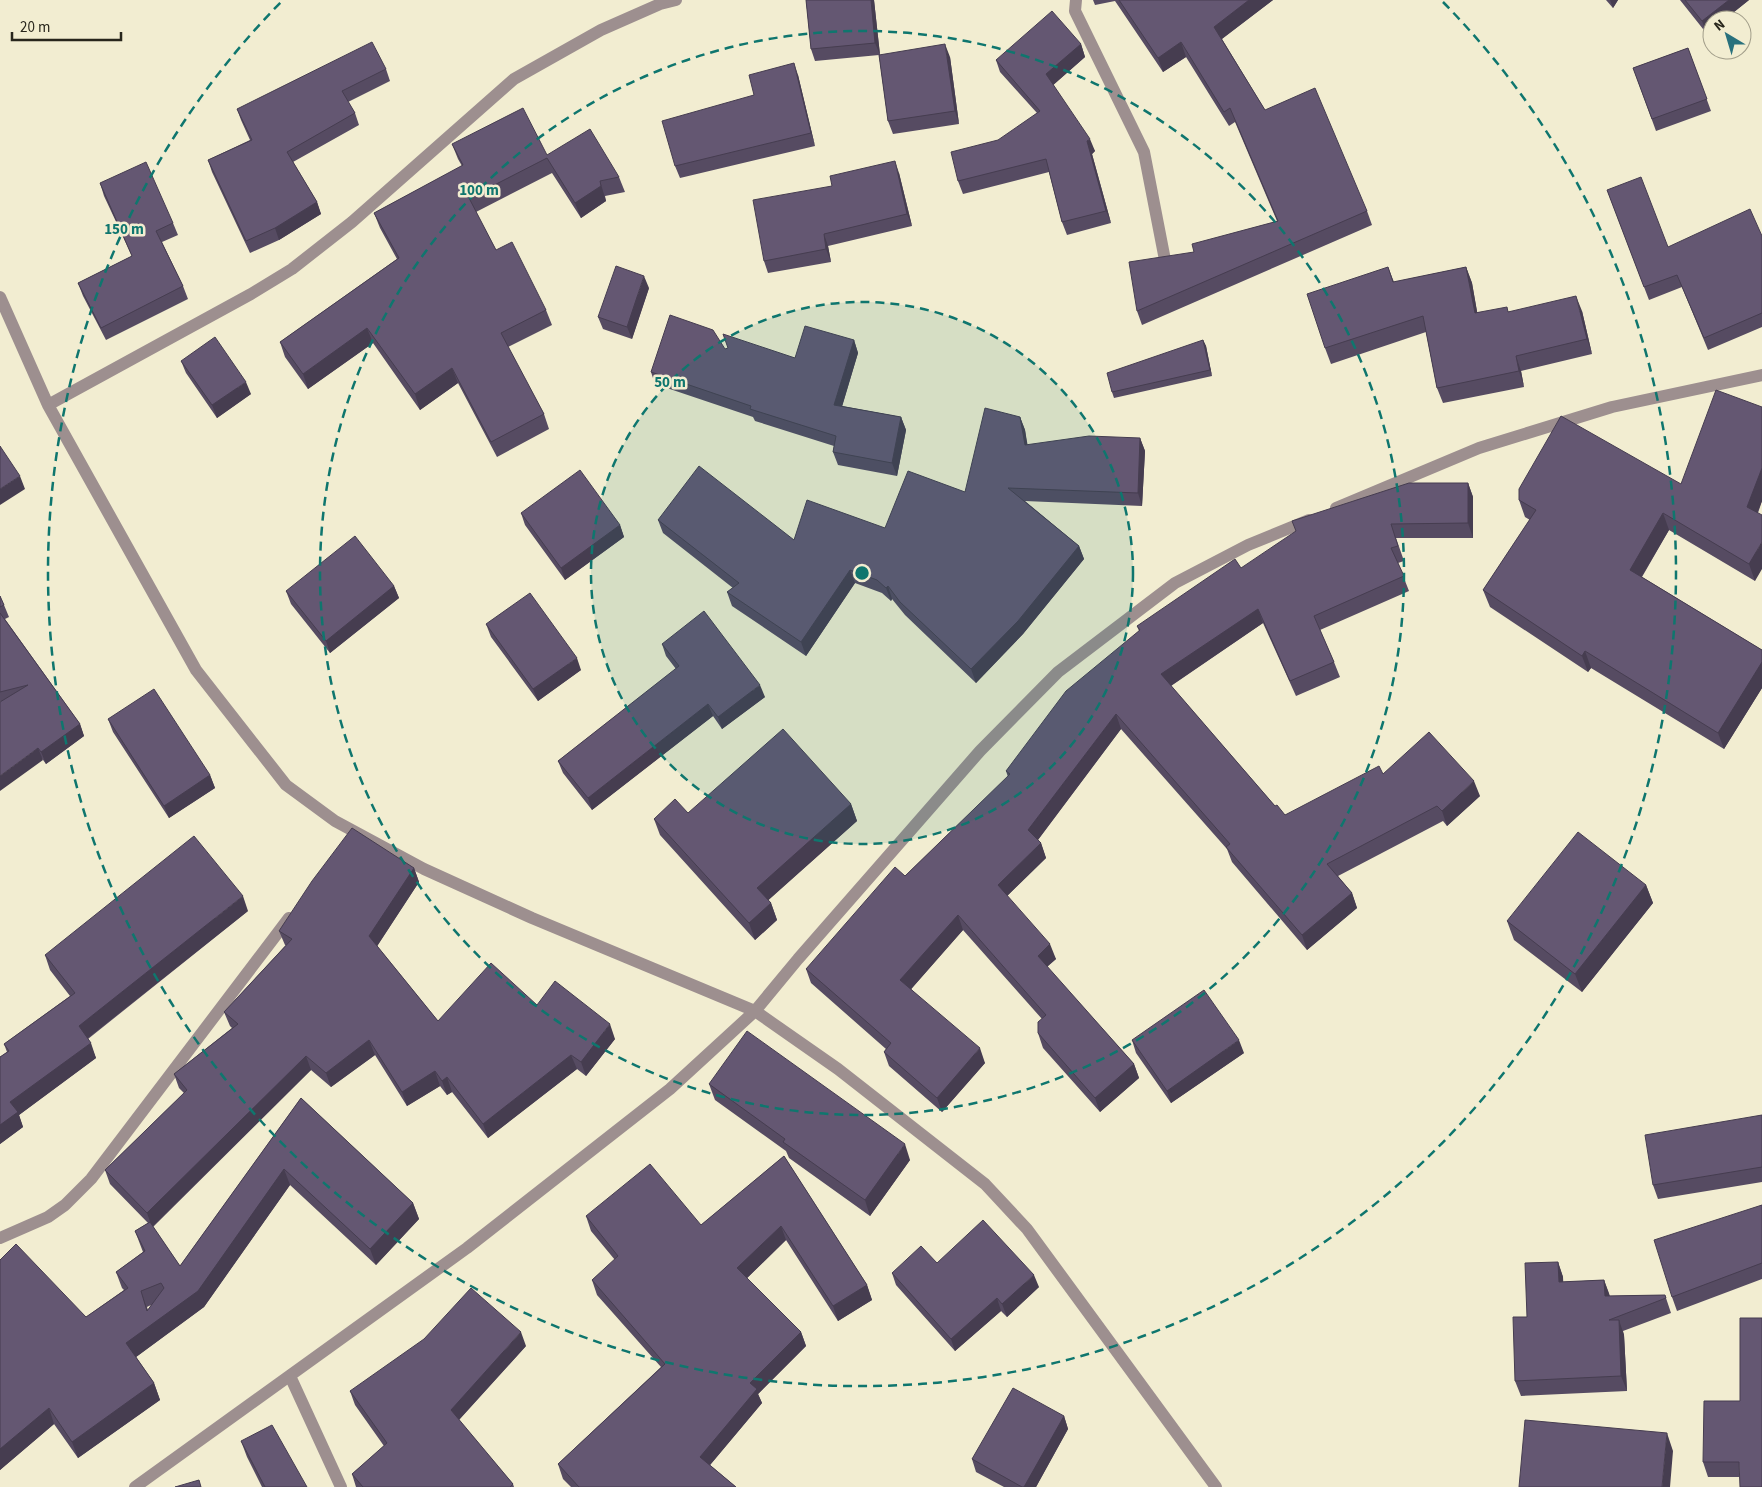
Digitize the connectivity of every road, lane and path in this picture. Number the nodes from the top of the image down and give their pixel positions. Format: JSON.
{"nodes":[{"id":1,"x":676,"y":0,"type":"edge"},
{"id":2,"x":1076,"y":0,"type":"edge"},
{"id":3,"x":1165,"y":260,"type":"edge"},
{"id":4,"x":0,"y":297,"type":"edge"},
{"id":5,"x":1762,"y":376,"type":"edge"},
{"id":6,"x":48,"y":405,"type":"junction"},
{"id":7,"x":297,"y":908,"type":"edge"},
{"id":8,"x":755,"y":1011,"type":"junction"},
{"id":9,"x":0,"y":1238,"type":"edge"},
{"id":10,"x":290,"y":1376,"type":"junction"},
{"id":11,"x":134,"y":1487,"type":"edge"},
{"id":12,"x":341,"y":1487,"type":"edge"},
{"id":13,"x":1216,"y":1487,"type":"edge"}],
"edges":[{"from":1,"to":6,"type":"street"},
{"from":2,"to":3,"type":"street"},
{"from":4,"to":6,"type":"street"},
{"from":5,"to":8,"type":"street"},
{"from":6,"to":8,"type":"street"},
{"from":7,"to":9,"type":"street"},
{"from":8,"to":10,"type":"street"},
{"from":8,"to":13,"type":"street"},
{"from":10,"to":11,"type":"street"},
{"from":10,"to":12,"type":"street"}]}
